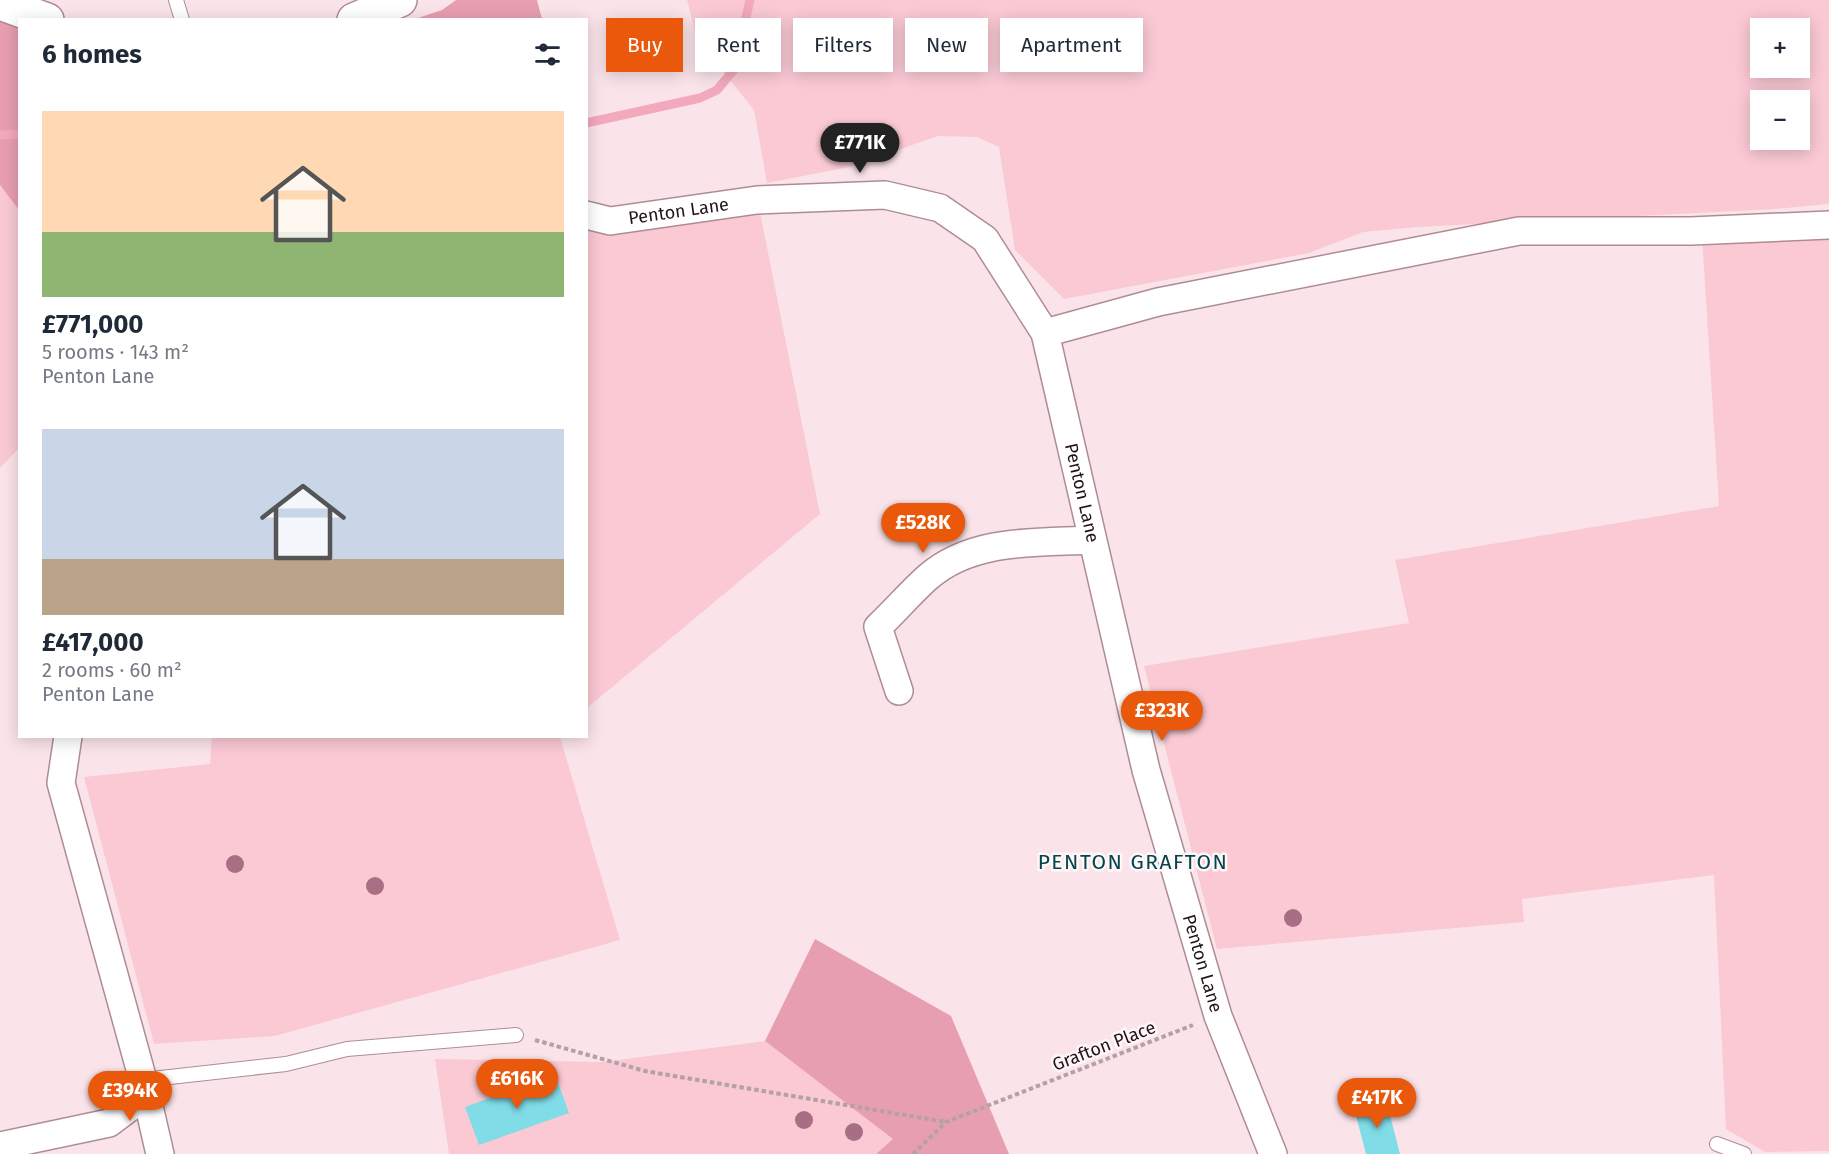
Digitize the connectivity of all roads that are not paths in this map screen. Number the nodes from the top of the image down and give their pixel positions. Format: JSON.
{"nodes":[{"id":1,"x":176,"y":0,"type":"edge"},
{"id":2,"x":400,"y":0,"type":"edge"},
{"id":3,"x":0,"y":3,"type":"edge"},
{"id":4,"x":41,"y":18,"type":"edge"},
{"id":5,"x":181,"y":18,"type":"edge"},
{"id":6,"x":359,"y":18,"type":"edge"},
{"id":7,"x":588,"y":216,"type":"edge"},
{"id":8,"x":1829,"y":225,"type":"edge"},
{"id":9,"x":1045,"y":333,"type":"junction"},
{"id":10,"x":1092,"y":540,"type":"junction"},
{"id":11,"x":899,"y":692,"type":"dead end"},
{"id":12,"x":68,"y":738,"type":"edge"},
{"id":13,"x":516,"y":1035,"type":"road end"},
{"id":14,"x":143,"y":1080,"type":"junction"},
{"id":15,"x":1717,"y":1144,"type":"dead end"},
{"id":16,"x":0,"y":1146,"type":"edge"},
{"id":17,"x":160,"y":1154,"type":"edge"},
{"id":18,"x":1273,"y":1154,"type":"edge"},
{"id":19,"x":1744,"y":1154,"type":"edge"}],
"edges":[{"from":1,"to":5,"type":"lane"},
{"from":2,"to":6,"type":"street"},
{"from":3,"to":4,"type":"street"},
{"from":7,"to":9,"type":"street","name":"Penton Lane"},
{"from":8,"to":9,"type":"street"},
{"from":9,"to":10,"type":"street","name":"Penton Lane"},
{"from":10,"to":11,"type":"street"},
{"from":10,"to":18,"type":"street","name":"Penton Lane"},
{"from":12,"to":14,"type":"street"},
{"from":13,"to":14,"type":"lane"},
{"from":14,"to":16,"type":"street"},
{"from":14,"to":17,"type":"street"},
{"from":15,"to":19,"type":"lane"}]}
